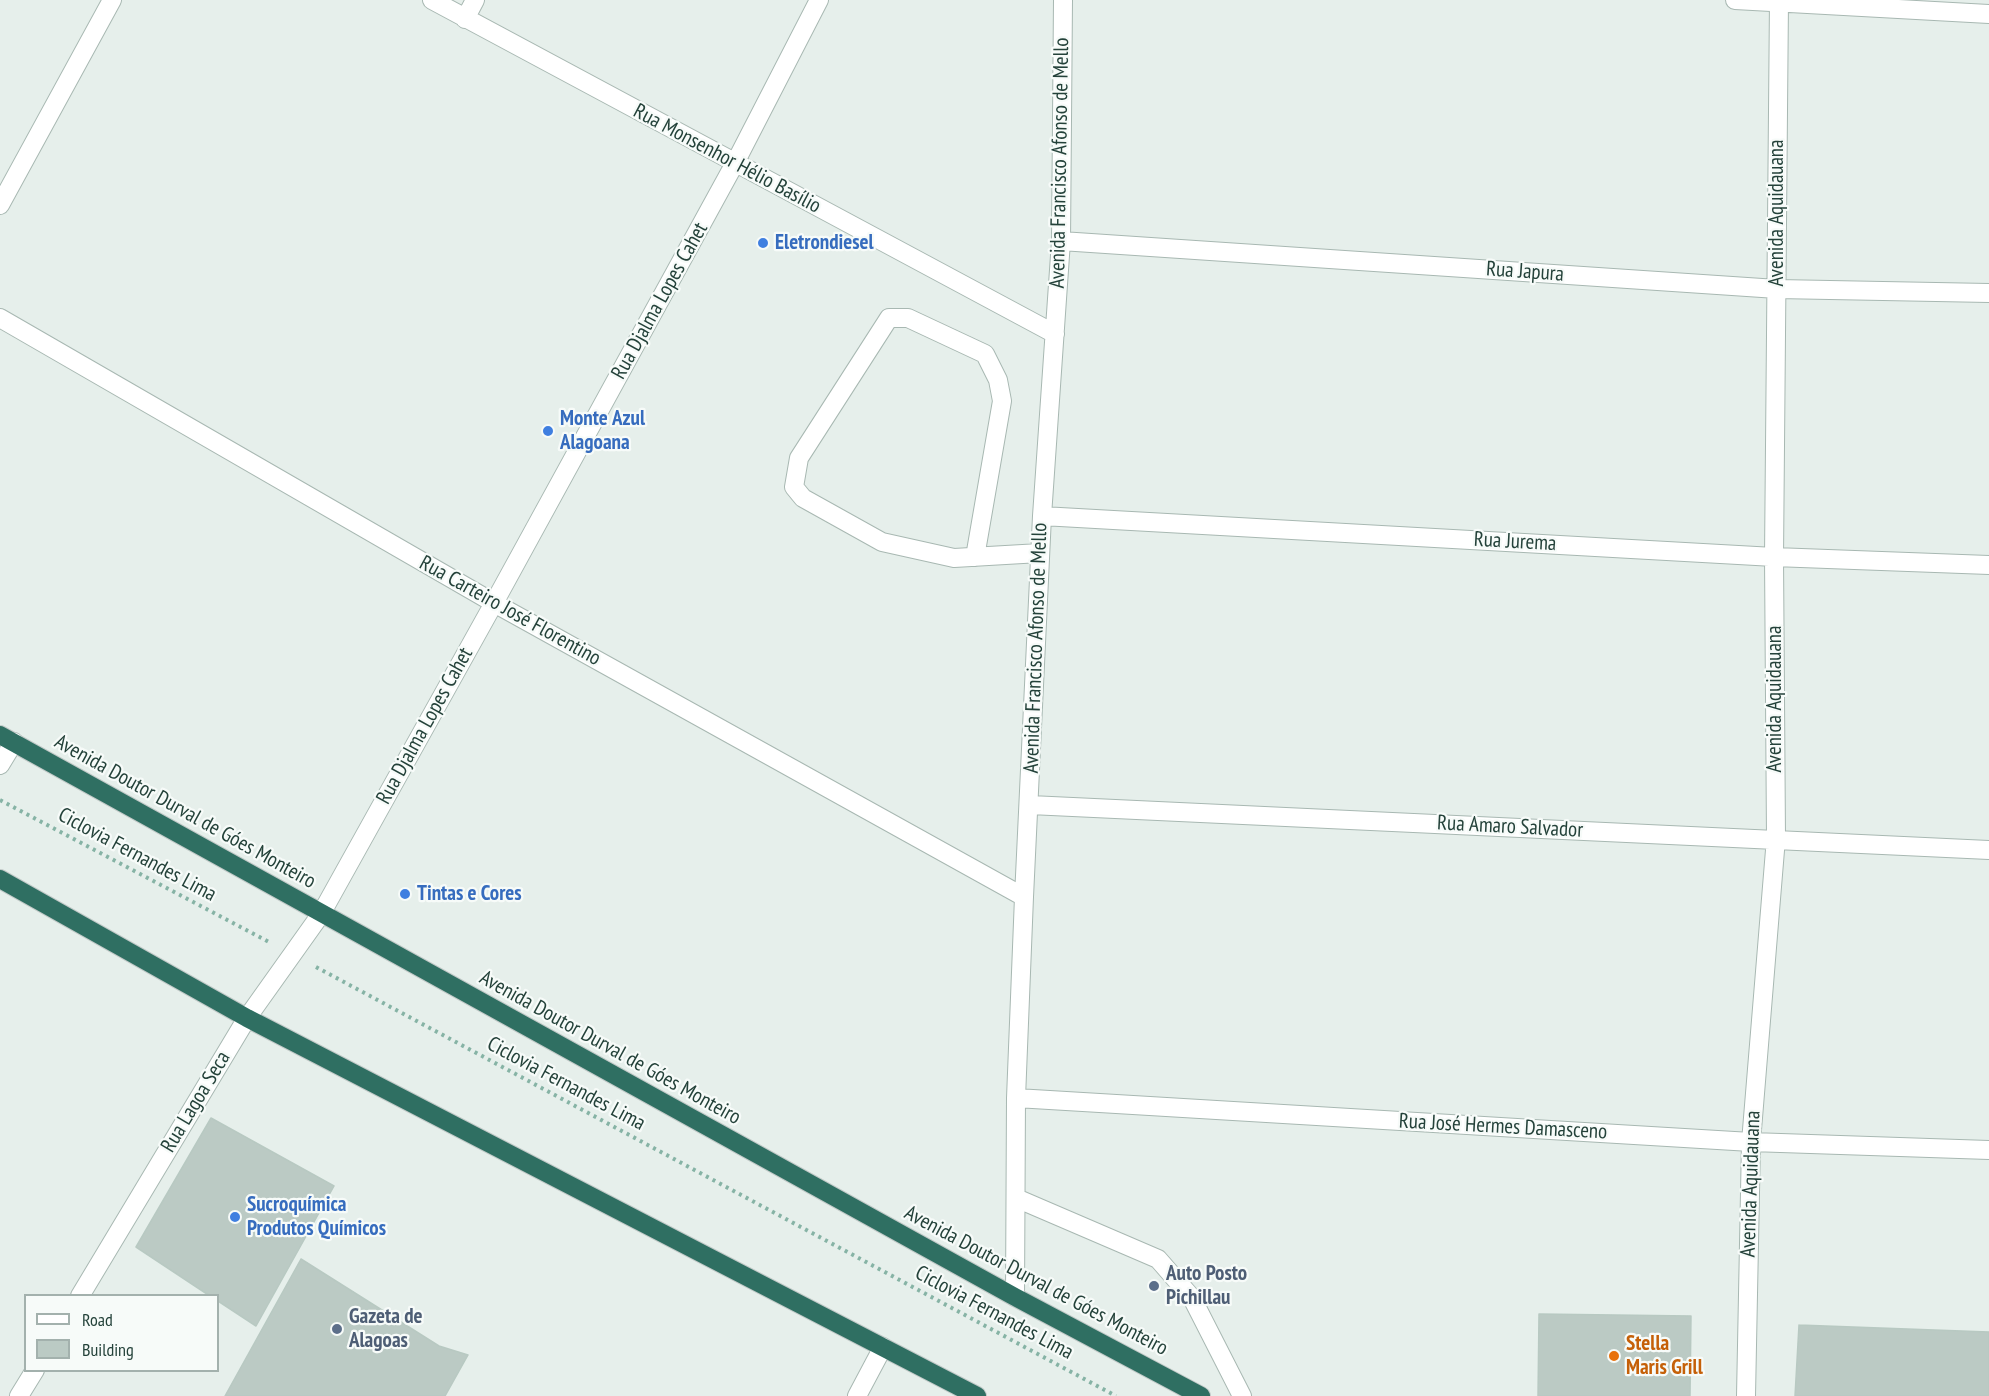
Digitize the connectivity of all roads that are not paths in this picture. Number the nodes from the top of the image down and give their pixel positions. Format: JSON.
{"nodes":[{"id":1,"x":112,"y":0,"type":"edge"},
{"id":2,"x":432,"y":0,"type":"edge"},
{"id":3,"x":475,"y":0,"type":"edge"},
{"id":4,"x":819,"y":0,"type":"edge"},
{"id":5,"x":1063,"y":0,"type":"edge"},
{"id":6,"x":1735,"y":0,"type":"edge"},
{"id":7,"x":1779,"y":1,"type":"edge"},
{"id":8,"x":1989,"y":14,"type":"edge"},
{"id":9,"x":465,"y":19,"type":"junction"},
{"id":10,"x":735,"y":163,"type":"junction"},
{"id":11,"x":0,"y":206,"type":"edge"},
{"id":12,"x":1061,"y":241,"type":"junction"},
{"id":13,"x":1777,"y":289,"type":"junction"},
{"id":14,"x":1989,"y":293,"type":"edge"},
{"id":15,"x":0,"y":318,"type":"edge"},
{"id":16,"x":1055,"y":334,"type":"junction"},
{"id":17,"x":1042,"y":516,"type":"junction"},
{"id":18,"x":1040,"y":553,"type":"junction"},
{"id":19,"x":975,"y":556,"type":"junction"},
{"id":20,"x":1774,"y":557,"type":"junction"},
{"id":21,"x":1989,"y":565,"type":"edge"},
{"id":22,"x":494,"y":603,"type":"junction"},
{"id":23,"x":7,"y":739,"type":"edge"},
{"id":24,"x":0,"y":765,"type":"edge"},
{"id":25,"x":1030,"y":806,"type":"junction"},
{"id":26,"x":1776,"y":838,"type":"junction"},
{"id":27,"x":1989,"y":850,"type":"edge"},
{"id":28,"x":0,"y":879,"type":"edge"},
{"id":29,"x":1024,"y":897,"type":"junction"},
{"id":30,"x":321,"y":914,"type":"junction"},
{"id":31,"x":247,"y":1018,"type":"junction"},
{"id":32,"x":1016,"y":1098,"type":"junction"},
{"id":33,"x":1751,"y":1142,"type":"junction"},
{"id":34,"x":1989,"y":1150,"type":"edge"},
{"id":35,"x":1016,"y":1198,"type":"junction"},
{"id":36,"x":81,"y":1294,"type":"edge"},
{"id":37,"x":1015,"y":1297,"type":"junction"},
{"id":38,"x":883,"y":1347,"type":"junction"},
{"id":39,"x":34,"y":1372,"type":"edge"},
{"id":40,"x":19,"y":1396,"type":"edge"},
{"id":41,"x":857,"y":1396,"type":"edge"},
{"id":42,"x":977,"y":1396,"type":"edge"},
{"id":43,"x":1201,"y":1396,"type":"edge"},
{"id":44,"x":1242,"y":1396,"type":"edge"},
{"id":45,"x":1746,"y":1396,"type":"edge"}],
"edges":[{"from":1,"to":11,"type":"street"},
{"from":2,"to":9,"type":"street","name":"Rua Monsenhor Hélio Basílio"},
{"from":3,"to":9,"type":"street"},
{"from":4,"to":10,"type":"street","name":"Rua Djalma Lopes Cahet"},
{"from":5,"to":12,"type":"street","name":"Avenida Francisco Afonso de Mello"},
{"from":6,"to":7,"type":"street"},
{"from":7,"to":8,"type":"street"},
{"from":7,"to":13,"type":"street","name":"Avenida Aquidauana"},
{"from":9,"to":10,"type":"street","name":"Rua Monsenhor Hélio Basílio"},
{"from":10,"to":16,"type":"street","name":"Rua Monsenhor Hélio Basílio"},
{"from":10,"to":22,"type":"street","name":"Rua Djalma Lopes Cahet"},
{"from":12,"to":13,"type":"street","name":"Rua Japura"},
{"from":12,"to":16,"type":"street","name":"Avenida Francisco Afonso de Mello"},
{"from":13,"to":14,"type":"street","name":"Rua Japura"},
{"from":13,"to":20,"type":"street","name":"Avenida Aquidauana"},
{"from":15,"to":22,"type":"street","name":"Rua Carteiro José Florentino"},
{"from":16,"to":17,"type":"street","name":"Avenida Francisco Afonso de Mello"},
{"from":17,"to":18,"type":"street","name":"Avenida Francisco Afonso de Mello"},
{"from":17,"to":20,"type":"street","name":"Rua Jurema"},
{"from":18,"to":19,"type":"street"},
{"from":18,"to":25,"type":"street","name":"Avenida Francisco Afonso de Mello"},
{"from":19,"to":19,"type":"street"},
{"from":20,"to":21,"type":"street","name":"Rua Jurema"},
{"from":20,"to":26,"type":"street","name":"Avenida Aquidauana"},
{"from":22,"to":29,"type":"street","name":"Rua Carteiro José Florentino"},
{"from":22,"to":30,"type":"street","name":"Rua Djalma Lopes Cahet"},
{"from":23,"to":24,"type":"street"},
{"from":23,"to":30,"type":"highway","name":"Avenida Doutor Durval de Góes Monteiro"},
{"from":25,"to":26,"type":"street","name":"Rua Amaro Salvador"},
{"from":25,"to":29,"type":"street","name":"Avenida Francisco Afonso de Mello"},
{"from":26,"to":27,"type":"street","name":"Rua Amaro Salvador"},
{"from":26,"to":33,"type":"street","name":"Avenida Aquidauana"},
{"from":28,"to":31,"type":"highway"},
{"from":29,"to":32,"type":"street","name":"Avenida Francisco Afonso de Mello"},
{"from":30,"to":31,"type":"street","name":"Rua Lagoa Seca"},
{"from":30,"to":37,"type":"highway","name":"Avenida Doutor Durval de Góes Monteiro"},
{"from":31,"to":36,"type":"street","name":"Rua Lagoa Seca"},
{"from":31,"to":38,"type":"highway"},
{"from":32,"to":33,"type":"street","name":"Rua José Hermes Damasceno"},
{"from":32,"to":35,"type":"street","name":"Avenida Francisco Afonso de Mello"},
{"from":33,"to":34,"type":"street","name":"Rua José Hermes Damasceno"},
{"from":33,"to":45,"type":"street","name":"Avenida Aquidauana"},
{"from":35,"to":37,"type":"street","name":"Avenida Francisco Afonso de Mello"},
{"from":35,"to":44,"type":"street"},
{"from":37,"to":43,"type":"highway","name":"Avenida Doutor Durval de Góes Monteiro"},
{"from":38,"to":41,"type":"street"},
{"from":38,"to":42,"type":"highway"},
{"from":39,"to":40,"type":"street"}]}
